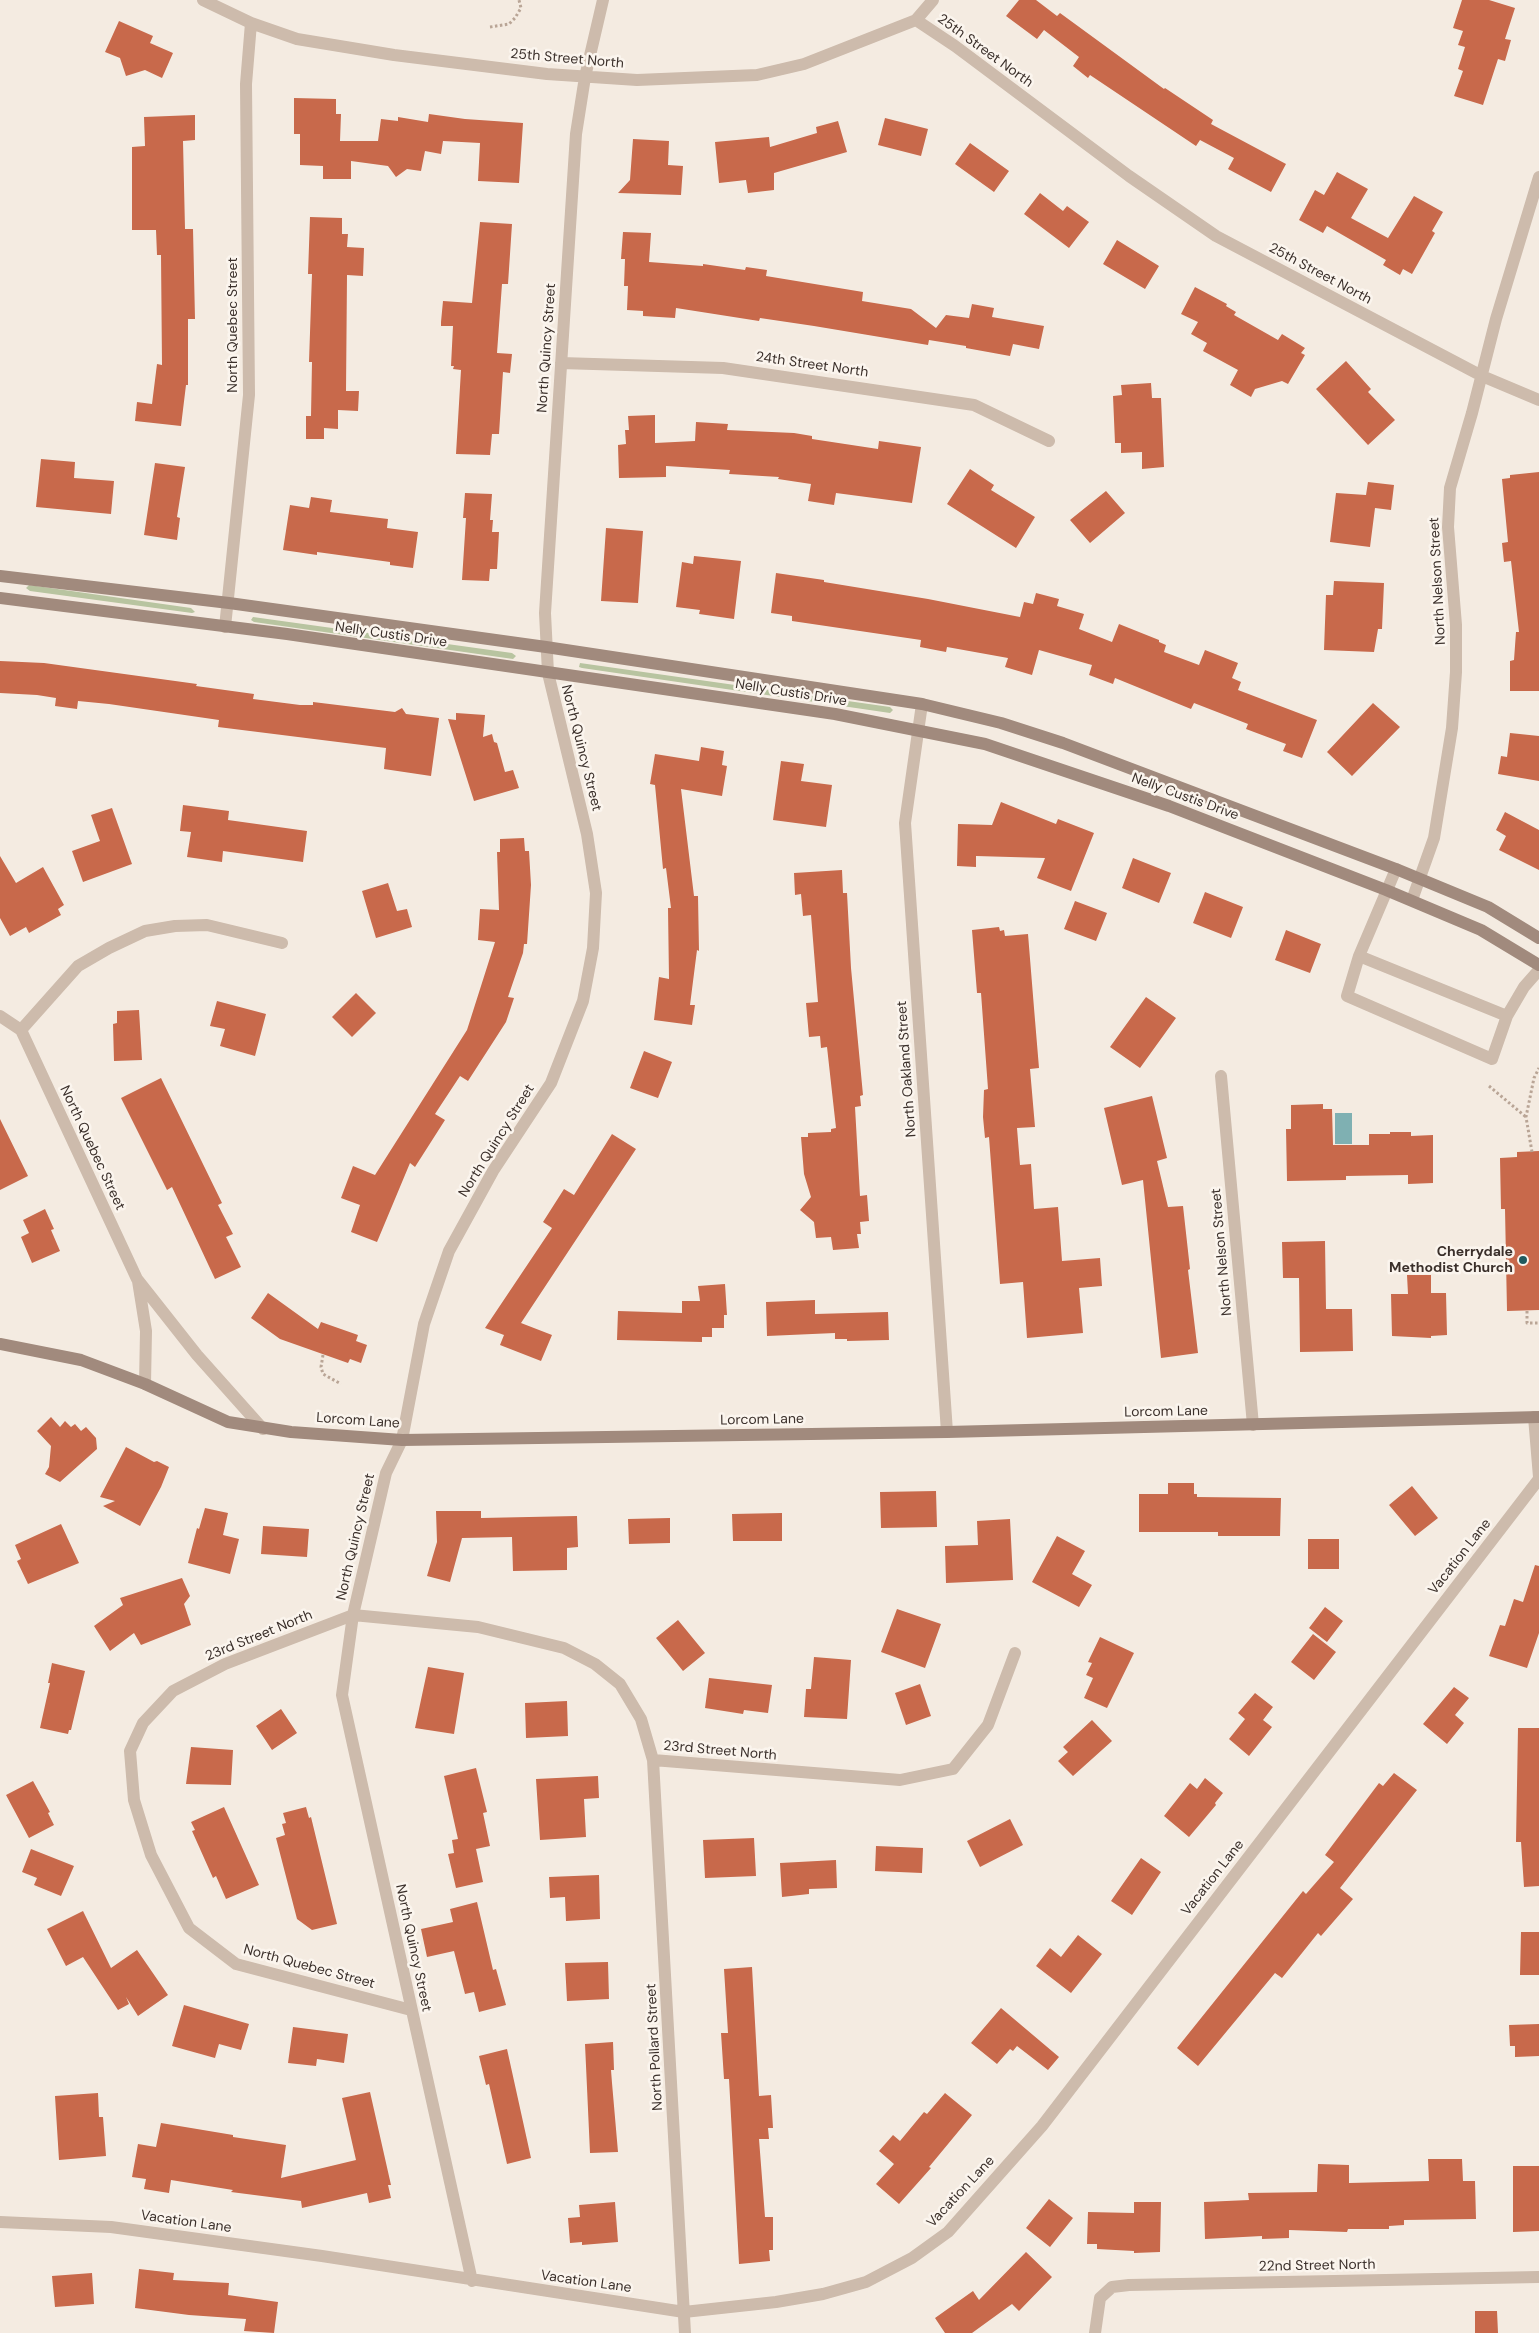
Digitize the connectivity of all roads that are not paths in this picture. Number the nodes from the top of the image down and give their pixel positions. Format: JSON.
{"nodes":[{"id":1,"x":203,"y":0,"type":"edge"},
{"id":2,"x":603,"y":0,"type":"edge"},
{"id":3,"x":933,"y":0,"type":"edge"},
{"id":4,"x":916,"y":20,"type":"junction"},
{"id":5,"x":251,"y":23,"type":"junction"},
{"id":6,"x":585,"y":76,"type":"junction"},
{"id":7,"x":1539,"y":176,"type":"edge"},
{"id":8,"x":561,"y":363,"type":"junction"},
{"id":9,"x":1482,"y":376,"type":"junction"},
{"id":10,"x":1539,"y":400,"type":"edge"},
{"id":11,"x":1049,"y":441,"type":"dead end"},
{"id":12,"x":0,"y":576,"type":"edge"},
{"id":13,"x":0,"y":598,"type":"edge"},
{"id":14,"x":229,"y":603,"type":"junction"},
{"id":15,"x":225,"y":627,"type":"junction"},
{"id":16,"x":546,"y":647,"type":"junction"},
{"id":17,"x":548,"y":673,"type":"junction"},
{"id":18,"x":922,"y":704,"type":"junction"},
{"id":19,"x":918,"y":729,"type":"junction"},
{"id":20,"x":1396,"y":868,"type":"junction"},
{"id":21,"x":1420,"y":878,"type":"junction"},
{"id":22,"x":1386,"y":890,"type":"junction"},
{"id":23,"x":1412,"y":900,"type":"junction"},
{"id":24,"x":1539,"y":938,"type":"edge"},
{"id":25,"x":282,"y":943,"type":"dead end"},
{"id":26,"x":1359,"y":956,"type":"junction"},
{"id":27,"x":1539,"y":965,"type":"edge"},
{"id":28,"x":1539,"y":970,"type":"edge"},
{"id":29,"x":0,"y":1016,"type":"edge"},
{"id":30,"x":1507,"y":1016,"type":"junction"},
{"id":31,"x":20,"y":1030,"type":"junction"},
{"id":32,"x":1221,"y":1076,"type":"dead end"},
{"id":33,"x":137,"y":1279,"type":"junction"},
{"id":34,"x":0,"y":1344,"type":"edge"},
{"id":35,"x":144,"y":1384,"type":"junction"},
{"id":36,"x":1537,"y":1417,"type":"edge"},
{"id":37,"x":1253,"y":1425,"type":"junction"},
{"id":38,"x":263,"y":1428,"type":"junction"},
{"id":39,"x":947,"y":1432,"type":"junction"},
{"id":40,"x":402,"y":1440,"type":"junction"},
{"id":41,"x":1539,"y":1478,"type":"edge"},
{"id":42,"x":353,"y":1615,"type":"junction"},
{"id":43,"x":1015,"y":1653,"type":"dead end"},
{"id":44,"x":130,"y":1751,"type":"joint"},
{"id":45,"x":654,"y":1760,"type":"junction"},
{"id":46,"x":411,"y":2010,"type":"junction"},
{"id":47,"x":0,"y":2222,"type":"edge"},
{"id":48,"x":1539,"y":2277,"type":"edge"},
{"id":49,"x":472,"y":2281,"type":"junction"},
{"id":50,"x":684,"y":2312,"type":"junction"},
{"id":51,"x":686,"y":2333,"type":"edge"},
{"id":52,"x":1095,"y":2333,"type":"edge"}],
"edges":[{"from":1,"to":5,"type":"street","name":"25th Street North"},
{"from":2,"to":6,"type":"street","name":"North Quincy Street"},
{"from":3,"to":4,"type":"street"},
{"from":4,"to":6,"type":"street","name":"25th Street North"},
{"from":4,"to":9,"type":"street","name":"25th Street North"},
{"from":5,"to":6,"type":"street","name":"25th Street North"},
{"from":5,"to":14,"type":"street","name":"North Quebec Street"},
{"from":6,"to":8,"type":"street","name":"North Quincy Street"},
{"from":7,"to":9,"type":"street","name":"North Nelson Street"},
{"from":8,"to":11,"type":"street","name":"24th Street North"},
{"from":8,"to":16,"type":"street","name":"North Quincy Street"},
{"from":9,"to":10,"type":"street","name":"25th Street North"},
{"from":9,"to":21,"type":"street","name":"North Nelson Street"},
{"from":12,"to":14,"type":"street","name":"Nelly Custis Drive"},
{"from":13,"to":15,"type":"street","name":"Nelly Custis Drive"},
{"from":14,"to":15,"type":"street","name":"North Quebec Street"},
{"from":14,"to":16,"type":"street","name":"Nelly Custis Drive"},
{"from":15,"to":17,"type":"street","name":"Nelly Custis Drive"},
{"from":16,"to":17,"type":"street","name":"North Quincy Street"},
{"from":16,"to":18,"type":"street","name":"Nelly Custis Drive"},
{"from":17,"to":19,"type":"street","name":"Nelly Custis Drive"},
{"from":17,"to":40,"type":"street","name":"North Quincy Street"},
{"from":18,"to":19,"type":"street","name":"North Oakland Street"},
{"from":18,"to":20,"type":"street","name":"Nelly Custis Drive"},
{"from":19,"to":22,"type":"street","name":"Nelly Custis Drive"},
{"from":19,"to":39,"type":"street","name":"North Oakland Street"},
{"from":20,"to":21,"type":"street","name":"Nelly Custis Drive"},
{"from":20,"to":22,"type":"street"},
{"from":21,"to":23,"type":"street","name":"North Nelson Street"},
{"from":21,"to":24,"type":"street","name":"Nelly Custis Drive"},
{"from":22,"to":23,"type":"street","name":"Nelly Custis Drive"},
{"from":22,"to":26,"type":"street"},
{"from":23,"to":27,"type":"street","name":"Nelly Custis Drive"},
{"from":25,"to":31,"type":"street"},
{"from":26,"to":30,"type":"street"},
{"from":26,"to":30,"type":"street"},
{"from":28,"to":30,"type":"street"},
{"from":29,"to":31,"type":"street"},
{"from":31,"to":33,"type":"street","name":"North Quebec Street"},
{"from":32,"to":37,"type":"street","name":"North Nelson Street"},
{"from":33,"to":35,"type":"street","name":"North Quebec Street"},
{"from":33,"to":38,"type":"street","name":"North Quebec Street"},
{"from":34,"to":35,"type":"street","name":"Lorcom Lane"},
{"from":35,"to":38,"type":"street","name":"Lorcom Lane"},
{"from":36,"to":37,"type":"street","name":"Lorcom Lane"},
{"from":36,"to":41,"type":"street","name":"Vacation Lane"},
{"from":37,"to":39,"type":"street","name":"Lorcom Lane"},
{"from":38,"to":40,"type":"street","name":"Lorcom Lane"},
{"from":39,"to":40,"type":"street","name":"Lorcom Lane"},
{"from":40,"to":42,"type":"street","name":"North Quincy Street"},
{"from":41,"to":50,"type":"street","name":"Vacation Lane"},
{"from":42,"to":44,"type":"street","name":"23rd Street North"},
{"from":42,"to":45,"type":"street","name":"23rd Street North"},
{"from":42,"to":46,"type":"street","name":"North Quincy Street"},
{"from":43,"to":45,"type":"street","name":"23rd Street North"},
{"from":44,"to":46,"type":"street","name":"North Quebec Street"},
{"from":45,"to":50,"type":"street","name":"North Pollard Street"},
{"from":46,"to":49,"type":"street","name":"North Quincy Street"},
{"from":47,"to":49,"type":"street","name":"Vacation Lane"},
{"from":48,"to":52,"type":"street","name":"22nd Street North"},
{"from":49,"to":50,"type":"street","name":"Vacation Lane"},
{"from":50,"to":51,"type":"street","name":"North Pollard Street"}]}
